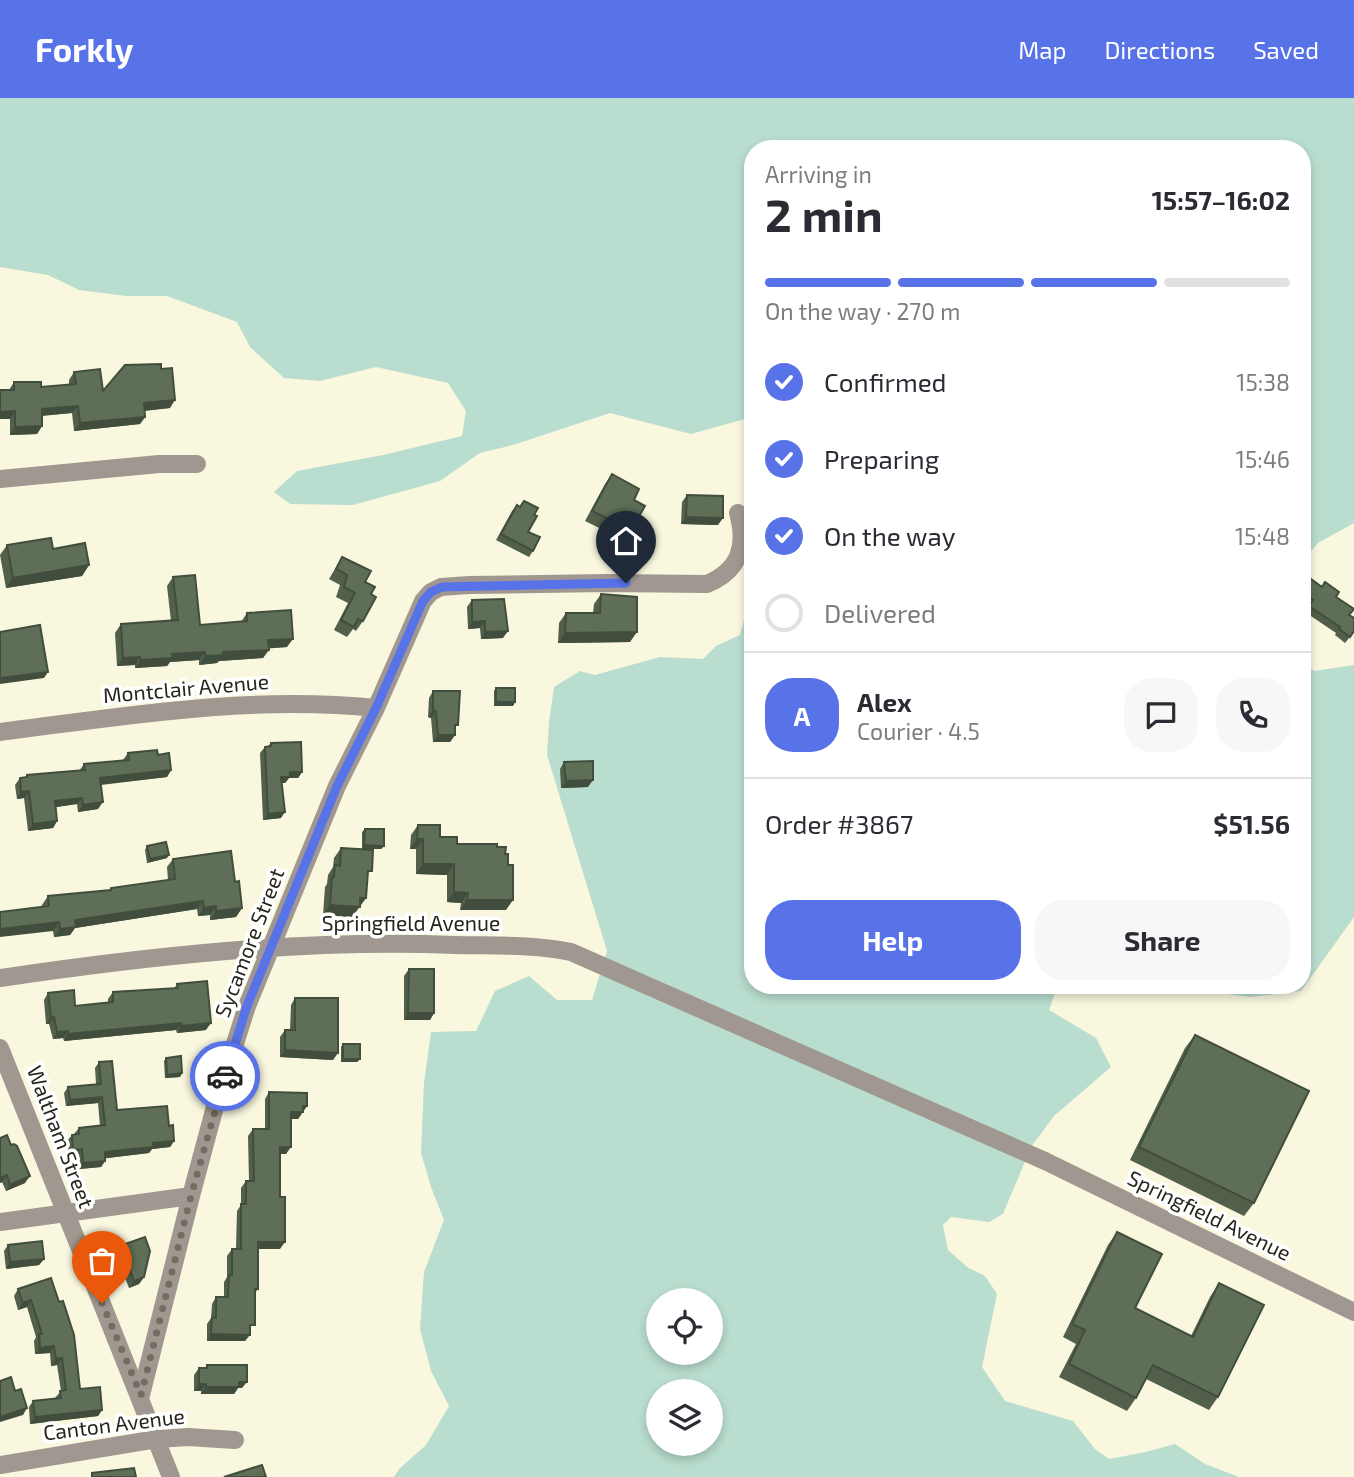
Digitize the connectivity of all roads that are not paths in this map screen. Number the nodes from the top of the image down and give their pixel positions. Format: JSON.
{"nodes":[{"id":1,"x":197,"y":464,"type":"dead end"},
{"id":2,"x":0,"y":480,"type":"edge"},
{"id":3,"x":738,"y":513,"type":"dead end"},
{"id":4,"x":376,"y":708,"type":"junction"},
{"id":5,"x":0,"y":732,"type":"edge"},
{"id":6,"x":270,"y":949,"type":"junction"},
{"id":7,"x":0,"y":978,"type":"edge"},
{"id":8,"x":0,"y":1048,"type":"edge"},
{"id":9,"x":191,"y":1196,"type":"junction"},
{"id":10,"x":64,"y":1211,"type":"junction"},
{"id":11,"x":0,"y":1222,"type":"edge"},
{"id":12,"x":1354,"y":1312,"type":"edge"},
{"id":13,"x":141,"y":1395,"type":"junction"},
{"id":14,"x":158,"y":1439,"type":"junction"},
{"id":15,"x":235,"y":1440,"type":"dead end"},
{"id":16,"x":0,"y":1465,"type":"edge"},
{"id":17,"x":172,"y":1477,"type":"edge"}],
"edges":[{"from":1,"to":2,"type":"street"},
{"from":3,"to":4,"type":"street","name":"Sycamore Street"},
{"from":4,"to":5,"type":"street","name":"Montclair Avenue"},
{"from":4,"to":6,"type":"street","name":"Sycamore Street"},
{"from":6,"to":7,"type":"street","name":"Springfield Avenue"},
{"from":6,"to":9,"type":"street","name":"Sycamore Street"},
{"from":6,"to":12,"type":"street","name":"Springfield Avenue"},
{"from":8,"to":10,"type":"street","name":"Waltham Street"},
{"from":9,"to":10,"type":"street"},
{"from":9,"to":13,"type":"street","name":"Sycamore Street"},
{"from":10,"to":11,"type":"street"},
{"from":10,"to":13,"type":"street","name":"Waltham Street"},
{"from":13,"to":14,"type":"street","name":"Waltham Street"},
{"from":14,"to":15,"type":"street","name":"Canton Avenue"},
{"from":14,"to":16,"type":"street","name":"Canton Avenue"},
{"from":14,"to":17,"type":"street","name":"Waltham Street"}]}
